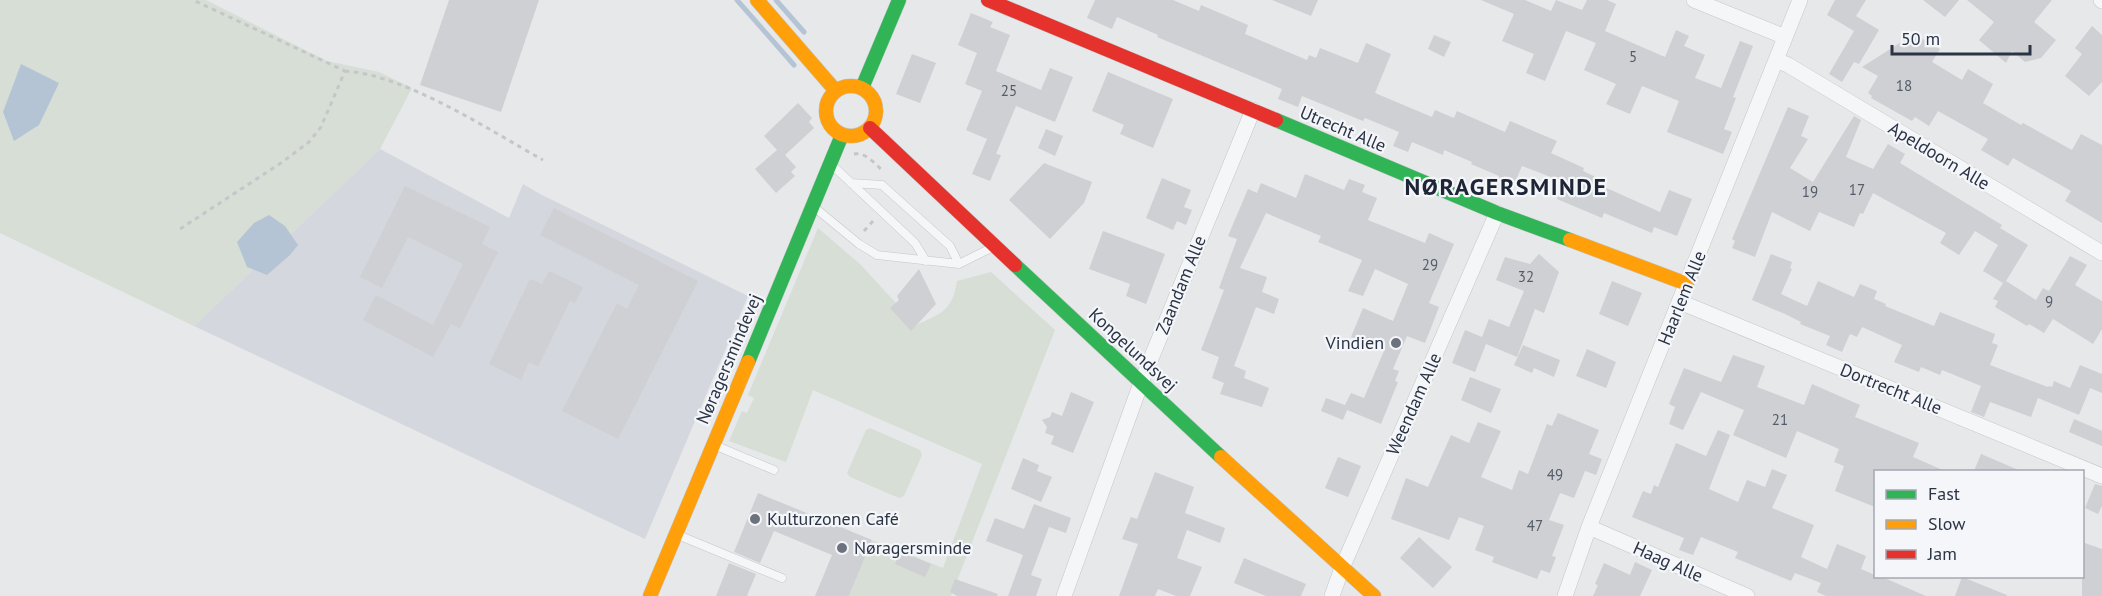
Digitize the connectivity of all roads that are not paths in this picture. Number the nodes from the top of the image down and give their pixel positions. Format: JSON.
{"nodes":[{"id":1,"x":757,"y":0,"type":"edge"},
{"id":2,"x":899,"y":0,"type":"edge"},
{"id":3,"x":988,"y":0,"type":"edge"},
{"id":4,"x":1694,"y":0,"type":"edge"},
{"id":5,"x":1800,"y":0,"type":"edge"},
{"id":6,"x":1785,"y":37,"type":"junction"},
{"id":7,"x":1776,"y":60,"type":"junction"},
{"id":8,"x":861,"y":88,"type":"junction"},
{"id":9,"x":835,"y":90,"type":"junction"},
{"id":10,"x":1253,"y":110,"type":"junction"},
{"id":11,"x":870,"y":128,"type":"junction"},
{"id":12,"x":842,"y":135,"type":"junction"},
{"id":13,"x":830,"y":163,"type":"junction"},
{"id":14,"x":851,"y":183,"type":"junction"},
{"id":15,"x":812,"y":206,"type":"junction"},
{"id":16,"x":1497,"y":213,"type":"junction"},
{"id":17,"x":996,"y":246,"type":"junction"},
{"id":18,"x":2102,"y":253,"type":"edge"},
{"id":19,"x":926,"y":261,"type":"junction"},
{"id":20,"x":959,"y":264,"type":"junction"},
{"id":21,"x":1687,"y":284,"type":"junction"},
{"id":22,"x":1680,"y":302,"type":"junction"},
{"id":23,"x":1141,"y":383,"type":"junction"},
{"id":24,"x":713,"y":444,"type":"junction"},
{"id":25,"x":774,"y":470,"type":"dead end"},
{"id":26,"x":2102,"y":476,"type":"edge"},
{"id":27,"x":1589,"y":527,"type":"junction"},
{"id":28,"x":676,"y":534,"type":"junction"},
{"id":29,"x":1342,"y":568,"type":"junction"},
{"id":30,"x":782,"y":578,"type":"dead end"},
{"id":31,"x":650,"y":596,"type":"edge"},
{"id":32,"x":1064,"y":596,"type":"edge"},
{"id":33,"x":1332,"y":596,"type":"edge"},
{"id":34,"x":1374,"y":596,"type":"edge"},
{"id":35,"x":1565,"y":596,"type":"edge"},
{"id":36,"x":1747,"y":596,"type":"edge"}],
"edges":[{"from":1,"to":9,"type":"street"},
{"from":2,"to":8,"type":"street"},
{"from":3,"to":10,"type":"street","name":"Utrecht Alle"},
{"from":4,"to":6,"type":"street"},
{"from":5,"to":6,"type":"street","name":"Haarlem Alle"},
{"from":6,"to":7,"type":"street","name":"Haarlem Alle"},
{"from":7,"to":18,"type":"street","name":"Apeldoorn Alle"},
{"from":7,"to":21,"type":"street","name":"Haarlem Alle"},
{"from":8,"to":9,"type":"street"},
{"from":8,"to":11,"type":"street"},
{"from":9,"to":12,"type":"street"},
{"from":10,"to":16,"type":"street","name":"Utrecht Alle"},
{"from":10,"to":23,"type":"street","name":"Zaandam Alle"},
{"from":11,"to":12,"type":"street"},
{"from":11,"to":17,"type":"street","name":"Kongelundsvej"},
{"from":12,"to":13,"type":"street","name":"Nøragersmindevej"},
{"from":13,"to":14,"type":"lane"},
{"from":13,"to":15,"type":"street","name":"Nøragersmindevej"},
{"from":14,"to":19,"type":"lane"},
{"from":14,"to":20,"type":"lane"},
{"from":15,"to":19,"type":"lane"},
{"from":15,"to":24,"type":"street","name":"Nøragersmindevej"},
{"from":16,"to":21,"type":"street","name":"Utrecht Alle"},
{"from":16,"to":29,"type":"street","name":"Weendam Alle"},
{"from":17,"to":20,"type":"lane"},
{"from":17,"to":23,"type":"street","name":"Kongelundsvej"},
{"from":19,"to":20,"type":"lane"},
{"from":21,"to":22,"type":"street","name":"Haarlem Alle"},
{"from":22,"to":26,"type":"street","name":"Dortrecht Alle"},
{"from":22,"to":27,"type":"street","name":"Haarlem Alle"},
{"from":23,"to":29,"type":"street","name":"Kongelundsvej"},
{"from":23,"to":32,"type":"street","name":"Zaandam Alle"},
{"from":24,"to":25,"type":"lane"},
{"from":24,"to":28,"type":"street","name":"Nøragersmindevej"},
{"from":27,"to":35,"type":"street","name":"Haarlem Alle"},
{"from":27,"to":36,"type":"street","name":"Haag Alle"},
{"from":28,"to":30,"type":"lane"},
{"from":28,"to":31,"type":"street","name":"Nøragersmindevej"},
{"from":29,"to":33,"type":"street","name":"Weendam Alle"},
{"from":29,"to":34,"type":"street","name":"Kongelundsvej"}]}
